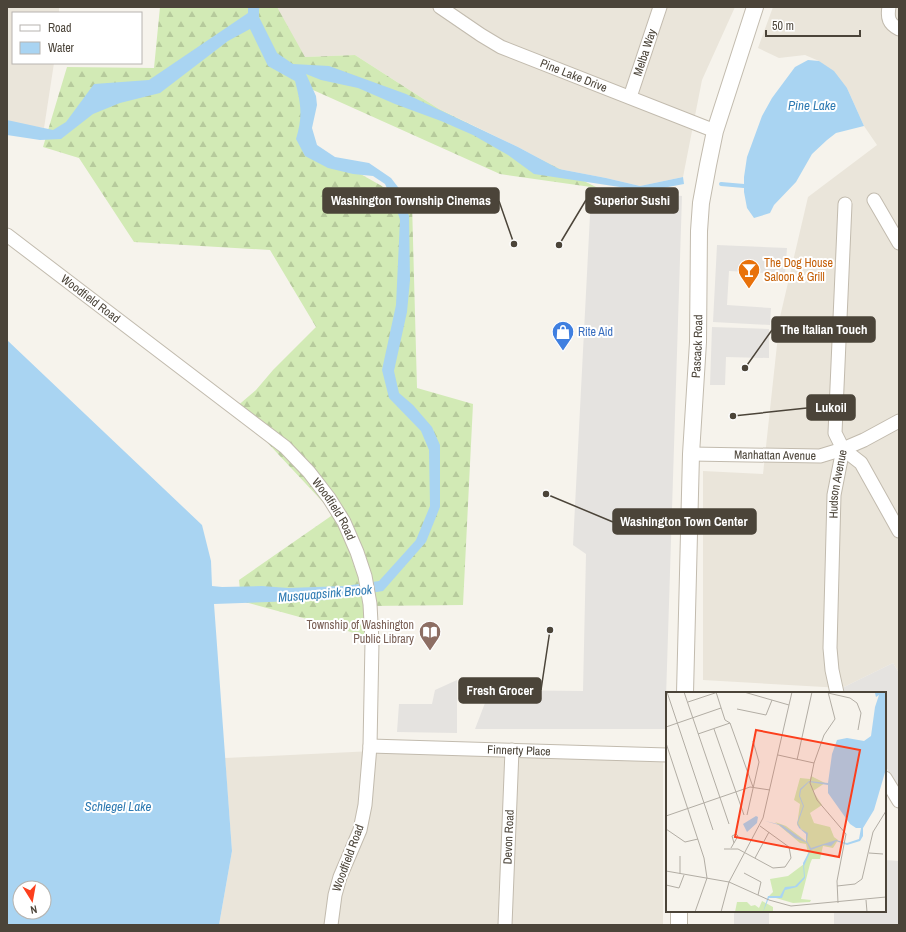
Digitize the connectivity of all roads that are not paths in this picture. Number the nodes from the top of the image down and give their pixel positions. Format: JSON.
{"nodes":[{"id":1,"x":440,"y":7,"type":"edge"},
{"id":2,"x":660,"y":7,"type":"edge"},
{"id":3,"x":755,"y":7,"type":"edge"},
{"id":4,"x":889,"y":7,"type":"edge"},
{"id":5,"x":899,"y":29,"type":"edge"},
{"id":6,"x":630,"y":97,"type":"junction"},
{"id":7,"x":715,"y":131,"type":"junction"},
{"id":8,"x":874,"y":200,"type":"dead end"},
{"id":9,"x":845,"y":204,"type":"dead end"},
{"id":10,"x":7,"y":235,"type":"edge"},
{"id":11,"x":899,"y":242,"type":"edge"},
{"id":12,"x":899,"y":421,"type":"edge"},
{"id":13,"x":843,"y":449,"type":"junction"},
{"id":14,"x":691,"y":454,"type":"junction"},
{"id":15,"x":899,"y":531,"type":"edge"},
{"id":16,"x":685,"y":692,"type":"edge"},
{"id":17,"x":837,"y":692,"type":"edge"},
{"id":18,"x":370,"y":746,"type":"junction"},
{"id":19,"x":512,"y":750,"type":"junction"},
{"id":20,"x":666,"y":755,"type":"edge"},
{"id":21,"x":886,"y":780,"type":"edge"},
{"id":22,"x":899,"y":801,"type":"edge"},
{"id":23,"x":679,"y":912,"type":"edge"},
{"id":24,"x":331,"y":925,"type":"edge"},
{"id":25,"x":505,"y":925,"type":"edge"},
{"id":26,"x":679,"y":925,"type":"edge"}],
"edges":[{"from":1,"to":6,"type":"street","name":"Pine Lake Drive"},
{"from":2,"to":6,"type":"street","name":"Melba Way"},
{"from":3,"to":7,"type":"street","name":"Pascack Road"},
{"from":4,"to":5,"type":"street"},
{"from":6,"to":7,"type":"street","name":"Pine Lake Drive"},
{"from":7,"to":14,"type":"street","name":"Pascack Road"},
{"from":8,"to":11,"type":"street"},
{"from":9,"to":13,"type":"street","name":"Hudson Avenue"},
{"from":10,"to":18,"type":"street","name":"Woodfield Road"},
{"from":12,"to":13,"type":"street","name":"Manhattan Avenue"},
{"from":13,"to":14,"type":"street","name":"Manhattan Avenue"},
{"from":13,"to":15,"type":"street"},
{"from":13,"to":17,"type":"street","name":"Hudson Avenue"},
{"from":14,"to":16,"type":"street","name":"Pascack Road"},
{"from":18,"to":19,"type":"street","name":"Finnerty Place"},
{"from":18,"to":24,"type":"street","name":"Woodfield Road"},
{"from":19,"to":20,"type":"street","name":"Finnerty Place"},
{"from":19,"to":25,"type":"street","name":"Devon Road"},
{"from":21,"to":22,"type":"street"},
{"from":23,"to":26,"type":"street"}]}
